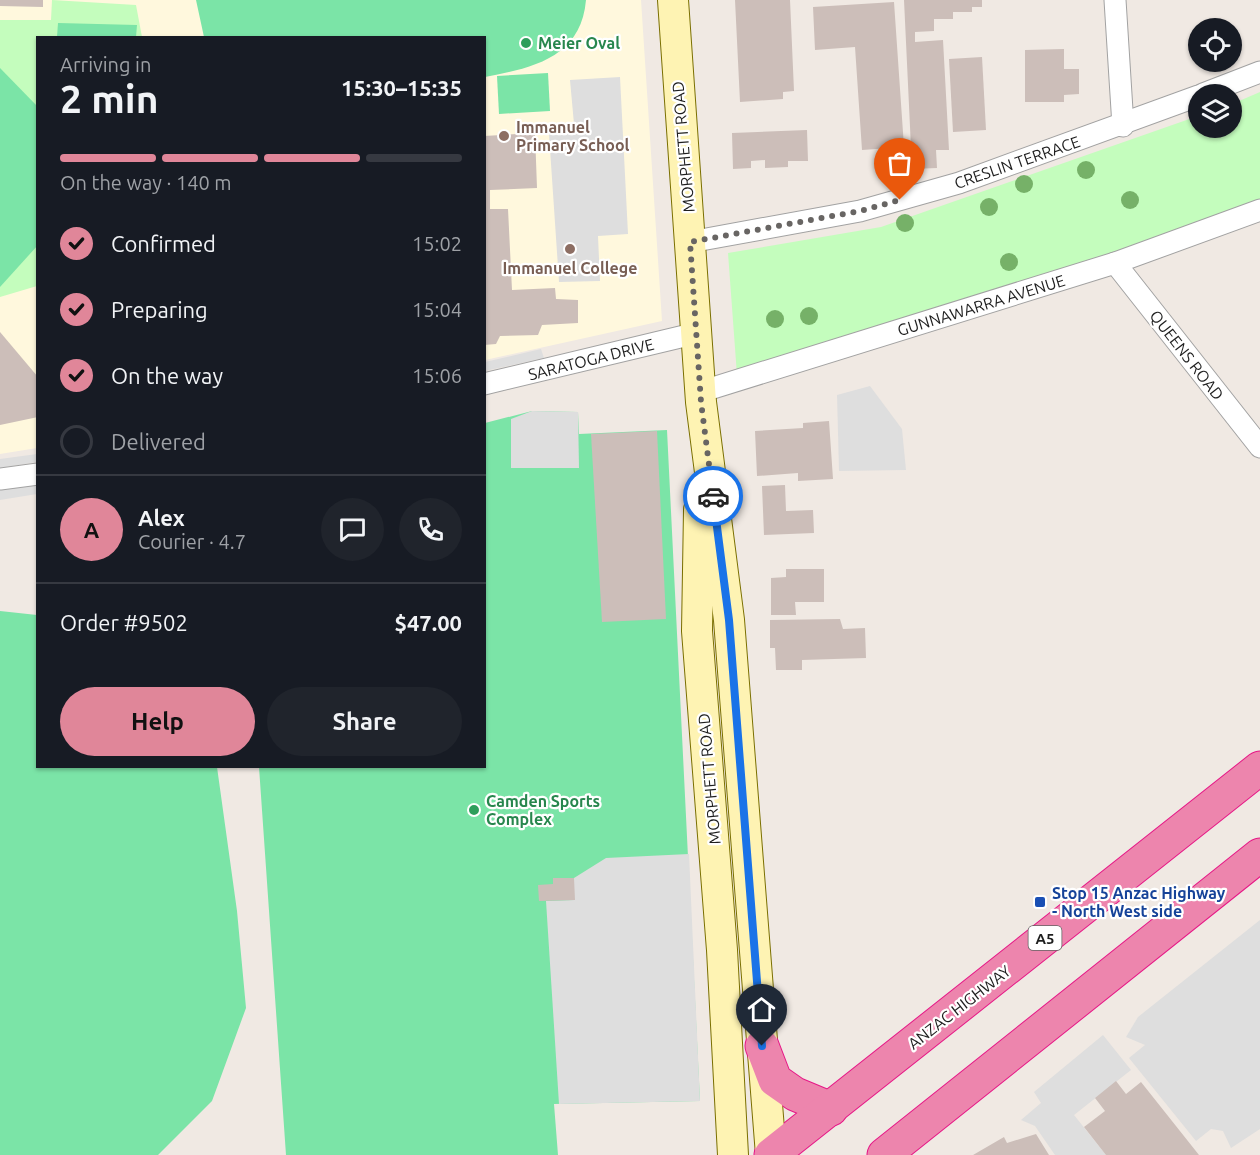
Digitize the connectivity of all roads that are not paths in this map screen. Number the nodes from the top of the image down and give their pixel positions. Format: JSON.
{"nodes":[{"id":1,"x":673,"y":0,"type":"edge"},
{"id":2,"x":1115,"y":0,"type":"edge"},
{"id":3,"x":1260,"y":72,"type":"edge"},
{"id":4,"x":1229,"y":84,"type":"edge"},
{"id":5,"x":1188,"y":100,"type":"edge"},
{"id":6,"x":1123,"y":126,"type":"junction"},
{"id":7,"x":1260,"y":210,"type":"edge"},
{"id":8,"x":690,"y":242,"type":"junction"},
{"id":9,"x":1114,"y":263,"type":"junction"},
{"id":10,"x":697,"y":333,"type":"junction"},
{"id":11,"x":486,"y":384,"type":"edge"},
{"id":12,"x":700,"y":397,"type":"junction"},
{"id":13,"x":1260,"y":447,"type":"edge"},
{"id":14,"x":36,"y":474,"type":"edge"},
{"id":15,"x":0,"y":479,"type":"edge"},
{"id":16,"x":1260,"y":768,"type":"edge"},
{"id":17,"x":1260,"y":855,"type":"edge"},
{"id":18,"x":762,"y":1046,"type":"junction"},
{"id":19,"x":831,"y":1109,"type":"junction"},
{"id":20,"x":733,"y":1155,"type":"edge"},
{"id":21,"x":771,"y":1155,"type":"edge"},
{"id":22,"x":884,"y":1155,"type":"edge"}],
"edges":[{"from":1,"to":8,"type":"street","name":"MORPHETT ROAD"},
{"from":2,"to":6,"type":"street"},
{"from":3,"to":4,"type":"street"},
{"from":5,"to":6,"type":"street","name":"CRESLIN TERRACE"},
{"from":6,"to":8,"type":"street","name":"CRESLIN TERRACE"},
{"from":7,"to":9,"type":"street","name":"GUNNAWARRA AVENUE"},
{"from":8,"to":10,"type":"street","name":"MORPHETT ROAD"},
{"from":9,"to":12,"type":"street","name":"GUNNAWARRA AVENUE"},
{"from":9,"to":13,"type":"street","name":"QUEENS ROAD"},
{"from":10,"to":11,"type":"street","name":"SARATOGA DRIVE"},
{"from":10,"to":12,"type":"street","name":"MORPHETT ROAD"},
{"from":12,"to":18,"type":"street","name":"MORPHETT ROAD"},
{"from":12,"to":20,"type":"street","name":"MORPHETT ROAD"},
{"from":14,"to":15,"type":"street"},
{"from":16,"to":19,"type":"highway","name":"ANZAC HIGHWAY","number":"A5"},
{"from":17,"to":22,"type":"highway"},
{"from":18,"to":19,"type":"highway"},
{"from":18,"to":21,"type":"street","name":"MORPHETT ROAD"},
{"from":19,"to":21,"type":"highway","name":"ANZAC HIGHWAY","number":"A5"}]}
